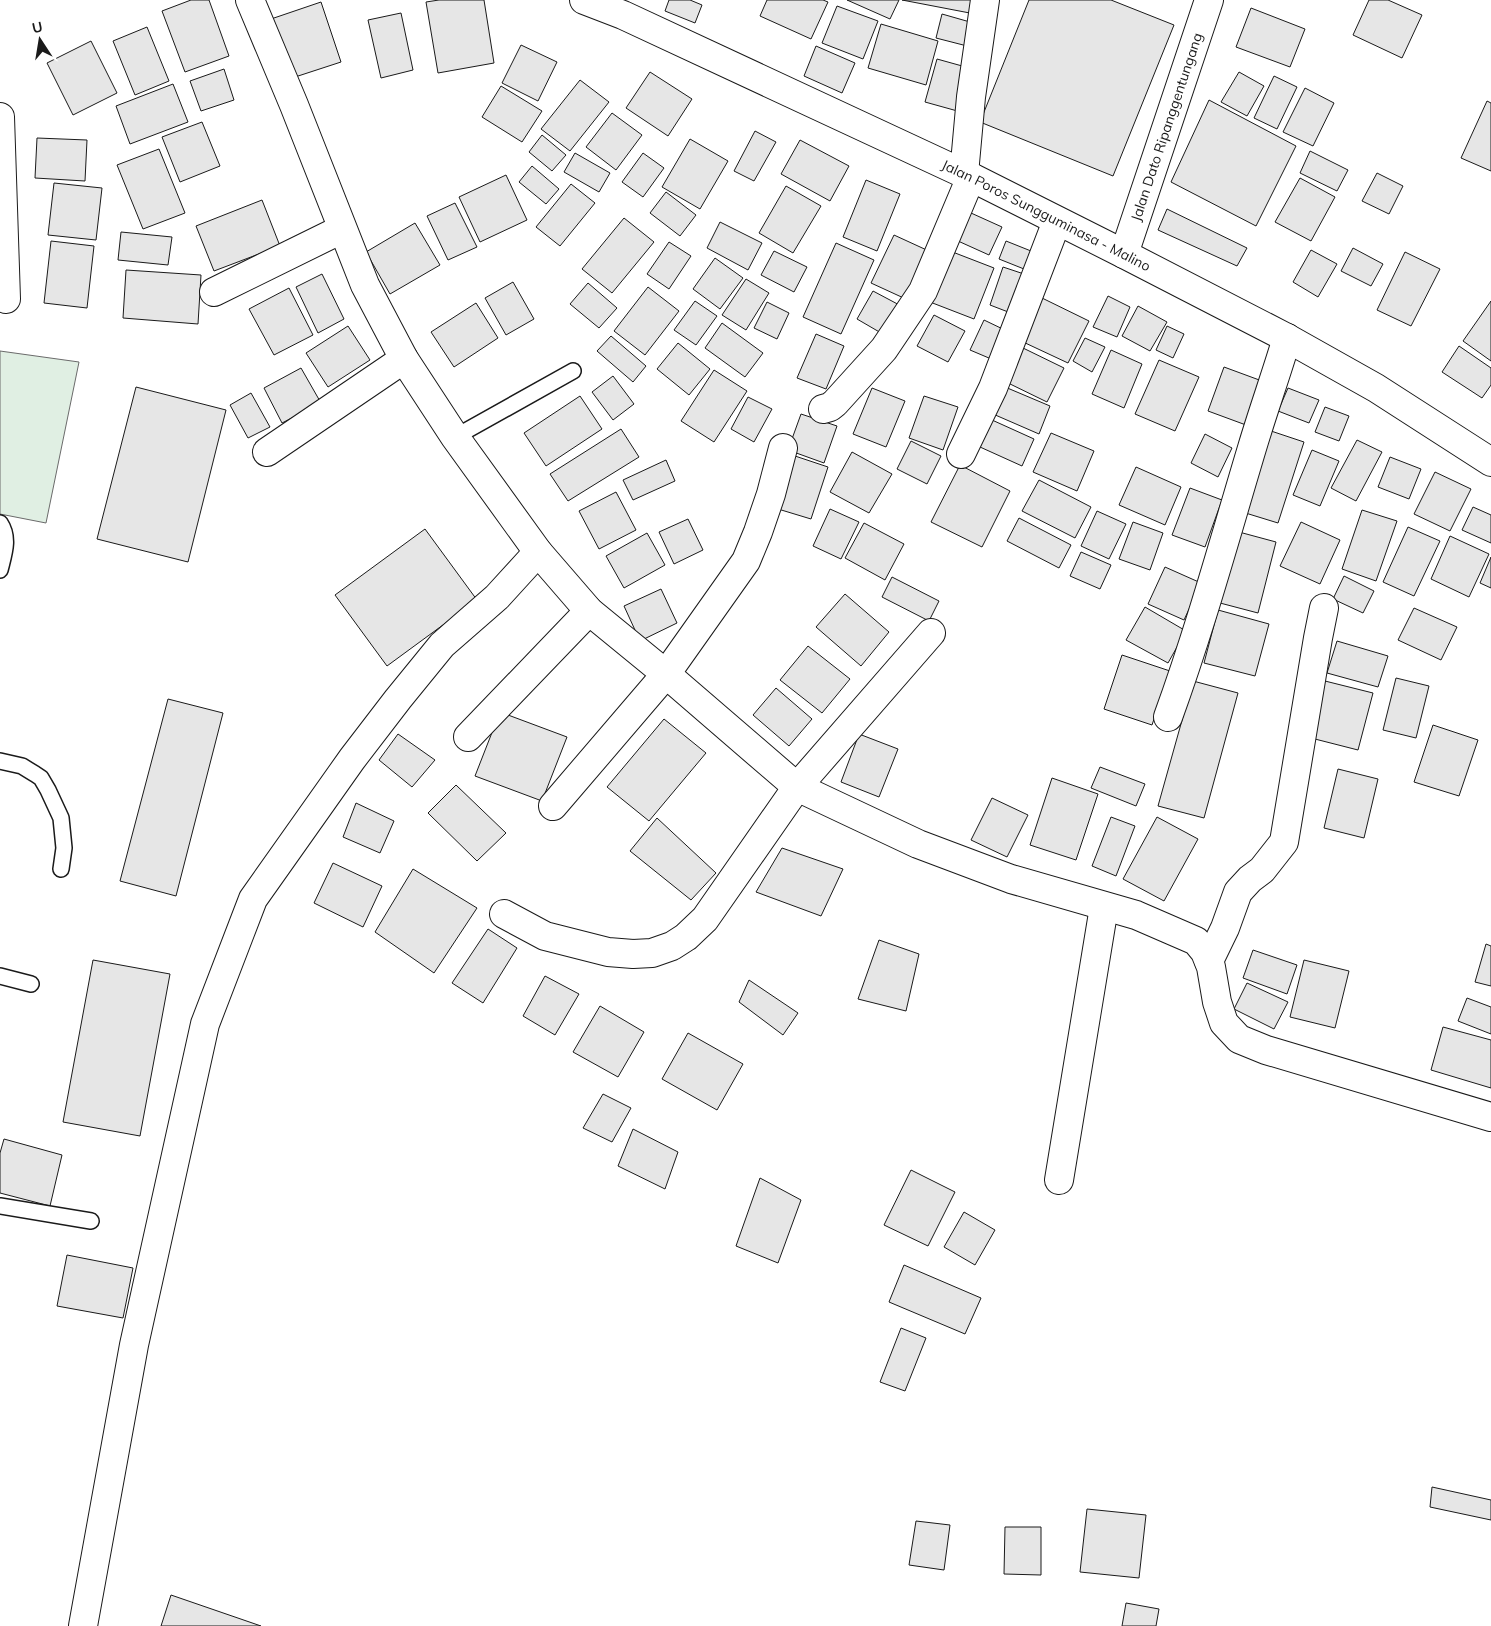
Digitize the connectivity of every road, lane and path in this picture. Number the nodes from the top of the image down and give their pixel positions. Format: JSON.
{"nodes":[{"id":1,"x":250,"y":0,"type":"edge"},
{"id":2,"x":584,"y":0,"type":"edge"},
{"id":3,"x":985,"y":0,"type":"edge"},
{"id":4,"x":1209,"y":0,"type":"edge"},
{"id":5,"x":628,"y":8,"type":"edge"},
{"id":6,"x":0,"y":117,"type":"edge"},
{"id":7,"x":967,"y":176,"type":"junction"},
{"id":8,"x":1057,"y":221,"type":"junction"},
{"id":9,"x":342,"y":229,"type":"junction"},
{"id":10,"x":1124,"y":254,"type":"junction"},
{"id":11,"x":214,"y":292,"type":"dead end"},
{"id":12,"x":6,"y":299,"type":"dead end"},
{"id":13,"x":1287,"y":338,"type":"junction"},
{"id":14,"x":404,"y":360,"type":"junction"},
{"id":15,"x":573,"y":371,"type":"dead end"},
{"id":16,"x":823,"y":409,"type":"dead end"},
{"id":17,"x":455,"y":437,"type":"junction"},
{"id":18,"x":783,"y":448,"type":"dead end"},
{"id":19,"x":267,"y":452,"type":"dead end"},
{"id":20,"x":961,"y":454,"type":"dead end"},
{"id":21,"x":1491,"y":462,"type":"edge"},
{"id":22,"x":0,"y":523,"type":"edge"},
{"id":23,"x":538,"y":552,"type":"junction"},
{"id":24,"x":0,"y":570,"type":"edge"},
{"id":25,"x":1324,"y":608,"type":"dead end"},
{"id":26,"x":589,"y":611,"type":"junction"},
{"id":27,"x":931,"y":633,"type":"dead end"},
{"id":28,"x":666,"y":674,"type":"junction"},
{"id":29,"x":1168,"y":718,"type":"dead end"},
{"id":30,"x":468,"y":737,"type":"dead end"},
{"id":31,"x":0,"y":761,"type":"edge"},
{"id":32,"x":797,"y":787,"type":"junction"},
{"id":33,"x":553,"y":806,"type":"dead end"},
{"id":34,"x":61,"y":869,"type":"dead end"},
{"id":35,"x":1104,"y":907,"type":"junction"},
{"id":36,"x":504,"y":914,"type":"dead end"},
{"id":37,"x":1209,"y":961,"type":"junction"},
{"id":38,"x":0,"y":976,"type":"edge"},
{"id":39,"x":31,"y":984,"type":"dead end"},
{"id":40,"x":1491,"y":1117,"type":"edge"},
{"id":41,"x":1059,"y":1180,"type":"dead end"},
{"id":42,"x":0,"y":1206,"type":"edge"},
{"id":43,"x":91,"y":1220,"type":"dead end"},
{"id":44,"x":82,"y":1626,"type":"edge"}],
"edges":[{"from":1,"to":9,"type":"street"},
{"from":2,"to":5,"type":"street","name":"Jalan Poros Sungguminasa - Malino"},
{"from":3,"to":7,"type":"street"},
{"from":4,"to":10,"type":"street","name":"Jalan Dato Ripanggentungang"},
{"from":5,"to":7,"type":"street","name":"Jalan Poros Sungguminasa - Malino"},
{"from":6,"to":12,"type":"street"},
{"from":7,"to":8,"type":"street","name":"Jalan Poros Sungguminasa - Malino"},
{"from":7,"to":16,"type":"street"},
{"from":8,"to":10,"type":"street","name":"Jalan Poros Sungguminasa - Malino"},
{"from":8,"to":20,"type":"street"},
{"from":9,"to":11,"type":"street"},
{"from":9,"to":14,"type":"street"},
{"from":10,"to":13,"type":"street","name":"Jalan Poros Sungguminasa - Malino"},
{"from":13,"to":21,"type":"street","name":"Jalan Poros Sungguminasa - Malino"},
{"from":13,"to":29,"type":"street"},
{"from":14,"to":17,"type":"street"},
{"from":14,"to":19,"type":"street"},
{"from":15,"to":17,"type":"lane"},
{"from":17,"to":23,"type":"street"},
{"from":18,"to":28,"type":"street"},
{"from":22,"to":24,"type":"lane"},
{"from":23,"to":26,"type":"street"},
{"from":23,"to":44,"type":"street"},
{"from":25,"to":37,"type":"street"},
{"from":26,"to":28,"type":"street"},
{"from":26,"to":30,"type":"street"},
{"from":27,"to":32,"type":"street"},
{"from":28,"to":32,"type":"street"},
{"from":28,"to":33,"type":"street"},
{"from":31,"to":34,"type":"lane"},
{"from":32,"to":35,"type":"street"},
{"from":32,"to":36,"type":"street"},
{"from":35,"to":37,"type":"street"},
{"from":35,"to":41,"type":"street"},
{"from":37,"to":40,"type":"street"},
{"from":38,"to":39,"type":"lane"},
{"from":42,"to":43,"type":"lane"}]}
